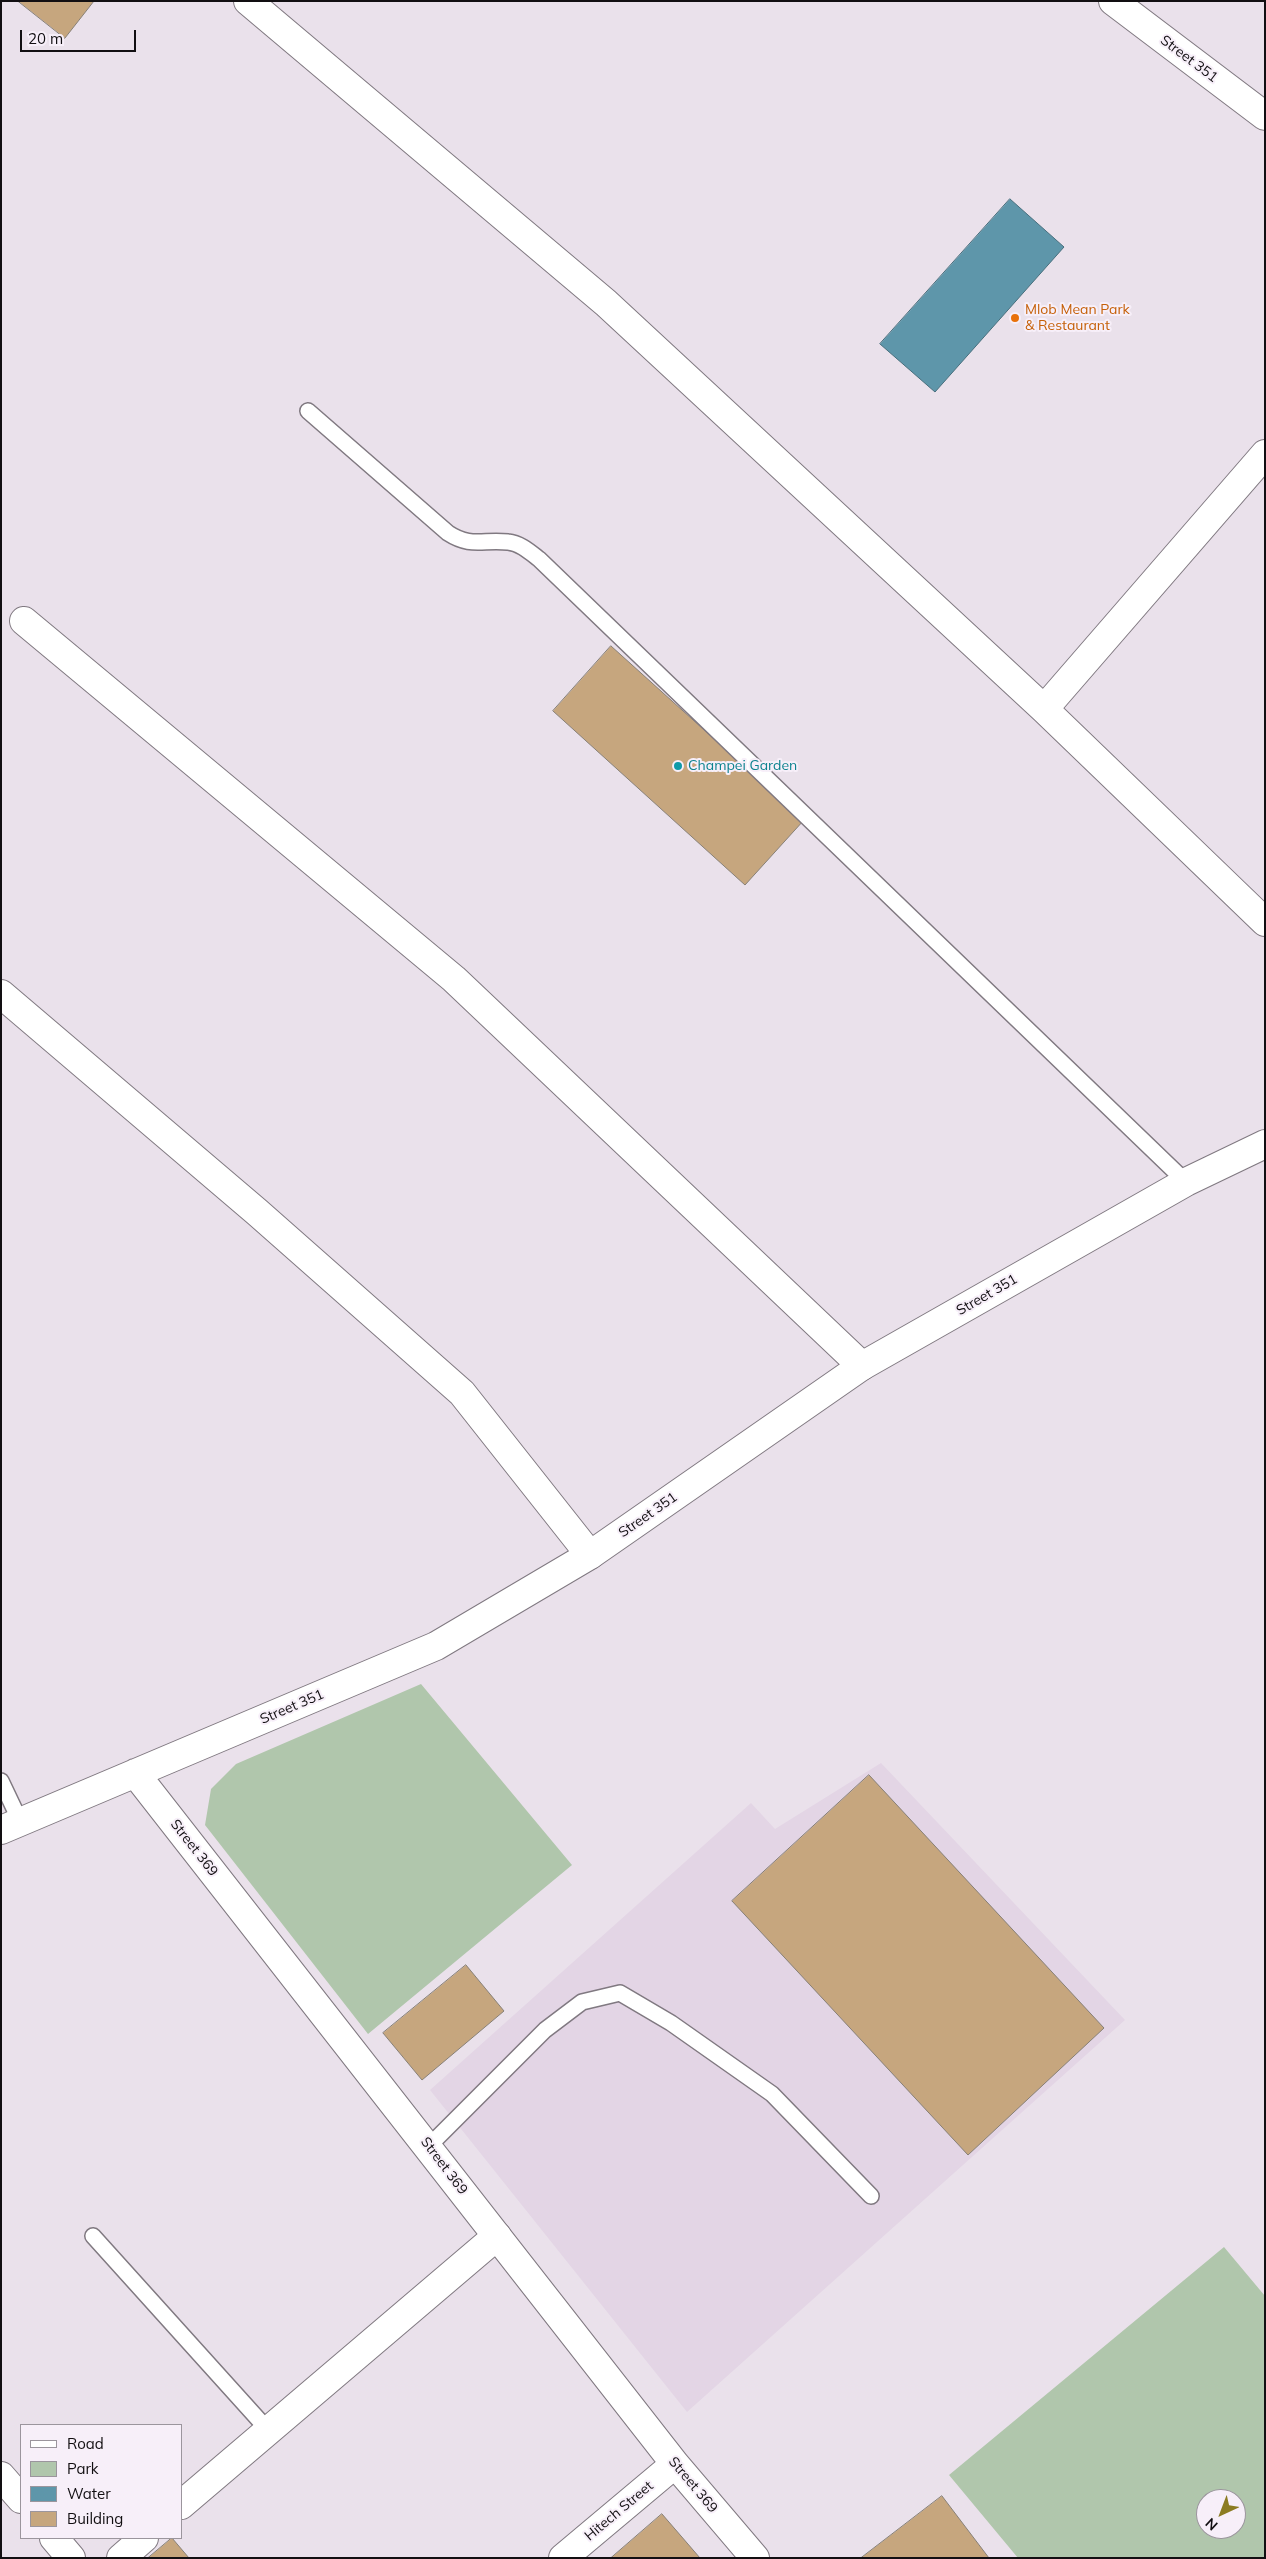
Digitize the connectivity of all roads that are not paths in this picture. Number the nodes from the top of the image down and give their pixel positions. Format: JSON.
{"nodes":[{"id":1,"x":248,"y":1,"type":"edge"},
{"id":2,"x":1113,"y":1,"type":"edge"},
{"id":3,"x":1265,"y":116,"type":"edge"},
{"id":4,"x":308,"y":411,"type":"dead end"},
{"id":5,"x":1265,"y":454,"type":"edge"},
{"id":6,"x":24,"y":620,"type":"dead end"},
{"id":7,"x":1044,"y":709,"type":"junction"},
{"id":8,"x":1265,"y":922,"type":"edge"},
{"id":9,"x":1,"y":994,"type":"edge"},
{"id":10,"x":1265,"y":1144,"type":"edge"},
{"id":11,"x":1186,"y":1182,"type":"junction"},
{"id":12,"x":862,"y":1366,"type":"junction"},
{"id":13,"x":590,"y":1555,"type":"junction"},
{"id":14,"x":135,"y":1773,"type":"junction"},
{"id":15,"x":1,"y":1781,"type":"edge"},
{"id":16,"x":11,"y":1825,"type":"edge"},
{"id":17,"x":429,"y":2146,"type":"junction"},
{"id":18,"x":870,"y":2196,"type":"dead end"},
{"id":19,"x":93,"y":2236,"type":"dead end"},
{"id":20,"x":497,"y":2236,"type":"junction"},
{"id":21,"x":268,"y":2430,"type":"junction"},
{"id":22,"x":675,"y":2464,"type":"junction"},
{"id":23,"x":1,"y":2476,"type":"edge"},
{"id":24,"x":20,"y":2498,"type":"edge"},
{"id":25,"x":182,"y":2504,"type":"edge"},
{"id":26,"x":55,"y":2539,"type":"edge"},
{"id":27,"x":143,"y":2539,"type":"edge"},
{"id":28,"x":71,"y":2558,"type":"edge"},
{"id":29,"x":121,"y":2558,"type":"edge"},
{"id":30,"x":563,"y":2558,"type":"edge"},
{"id":31,"x":755,"y":2558,"type":"edge"}],
"edges":[{"from":1,"to":7,"type":"street"},
{"from":2,"to":3,"type":"street","name":"Street 351"},
{"from":4,"to":11,"type":"lane"},
{"from":5,"to":7,"type":"street"},
{"from":6,"to":12,"type":"street"},
{"from":7,"to":8,"type":"street"},
{"from":9,"to":13,"type":"street"},
{"from":10,"to":11,"type":"street","name":"Street 351"},
{"from":11,"to":12,"type":"street","name":"Street 351"},
{"from":12,"to":13,"type":"street","name":"Street 351"},
{"from":13,"to":14,"type":"street","name":"Street 351"},
{"from":14,"to":16,"type":"street","name":"Street 351"},
{"from":14,"to":17,"type":"street","name":"Street 369"},
{"from":15,"to":16,"type":"lane"},
{"from":17,"to":18,"type":"lane"},
{"from":17,"to":20,"type":"street","name":"Street 369"},
{"from":19,"to":21,"type":"lane"},
{"from":20,"to":21,"type":"street"},
{"from":20,"to":22,"type":"street","name":"Street 369"},
{"from":21,"to":25,"type":"street"},
{"from":22,"to":30,"type":"street","name":"Hitech Street"},
{"from":22,"to":31,"type":"street","name":"Street 369"},
{"from":23,"to":24,"type":"street"},
{"from":26,"to":28,"type":"street"},
{"from":27,"to":29,"type":"street"}]}
